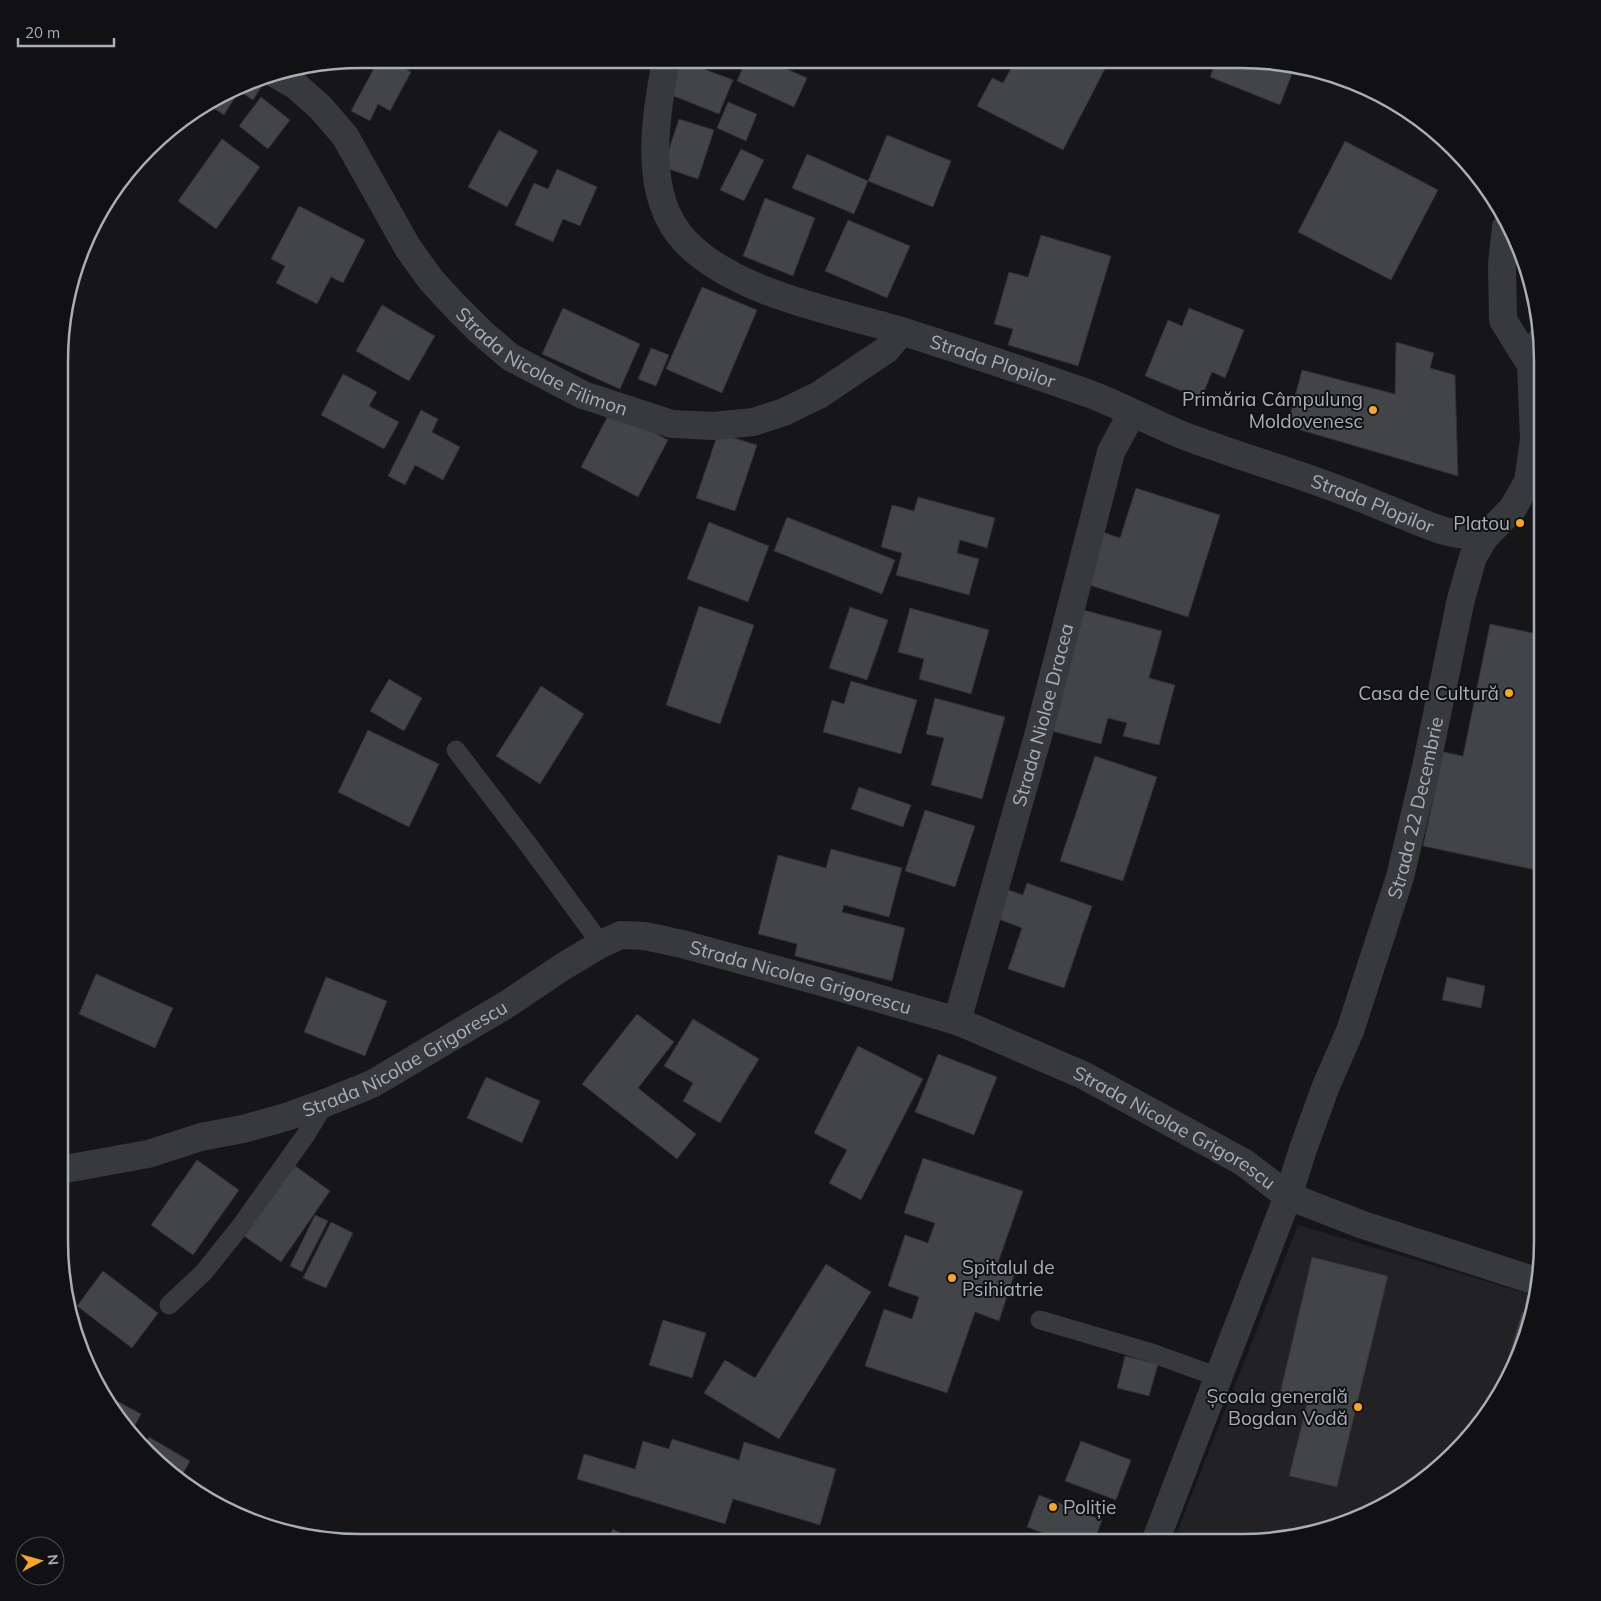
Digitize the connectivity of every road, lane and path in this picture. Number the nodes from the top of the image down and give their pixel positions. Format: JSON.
{"nodes":[{"id":1,"x":665,"y":67,"type":"edge"},
{"id":2,"x":282,"y":78,"type":"edge"},
{"id":3,"x":1505,"y":235,"type":"edge"},
{"id":4,"x":902,"y":331,"type":"junction"},
{"id":5,"x":1534,"y":356,"type":"edge"},
{"id":6,"x":1530,"y":365,"type":"junction"},
{"id":7,"x":1132,"y":413,"type":"junction"},
{"id":8,"x":1484,"y":538,"type":"junction"},
{"id":9,"x":456,"y":750,"type":"dead end"},
{"id":10,"x":601,"y":944,"type":"junction"},
{"id":11,"x":957,"y":1021,"type":"junction"},
{"id":12,"x":325,"y":1103,"type":"junction"},
{"id":13,"x":67,"y":1169,"type":"edge"},
{"id":14,"x":1288,"y":1196,"type":"junction"},
{"id":15,"x":1531,"y":1279,"type":"edge"},
{"id":16,"x":170,"y":1305,"type":"dead end"},
{"id":17,"x":1040,"y":1320,"type":"dead end"},
{"id":18,"x":1218,"y":1377,"type":"junction"},
{"id":19,"x":1158,"y":1534,"type":"edge"}],
"edges":[{"from":1,"to":4,"type":"street","name":"Strada Plopilor"},
{"from":2,"to":4,"type":"street","name":"Strada Nicolae Filimon"},
{"from":3,"to":6,"type":"street"},
{"from":4,"to":7,"type":"street","name":"Strada Plopilor"},
{"from":5,"to":6,"type":"street"},
{"from":6,"to":8,"type":"street","name":"Strada 22 Decembrie"},
{"from":7,"to":8,"type":"street","name":"Strada Plopilor"},
{"from":7,"to":11,"type":"street","name":"Strada Niolae Dracea"},
{"from":8,"to":14,"type":"street","name":"Strada 22 Decembrie"},
{"from":9,"to":10,"type":"lane"},
{"from":10,"to":11,"type":"street","name":"Strada Nicolae Grigorescu"},
{"from":10,"to":12,"type":"street","name":"Strada Nicolae Grigorescu"},
{"from":11,"to":14,"type":"street","name":"Strada Nicolae Grigorescu"},
{"from":12,"to":13,"type":"street","name":"Strada Nicolae Grigorescu"},
{"from":12,"to":16,"type":"lane"},
{"from":14,"to":15,"type":"street","name":"Strada Nicolae Grigorescu"},
{"from":14,"to":18,"type":"street","name":"Strada 22 Decembrie"},
{"from":17,"to":18,"type":"lane"},
{"from":18,"to":19,"type":"street","name":"Strada 22 Decembrie"}]}
